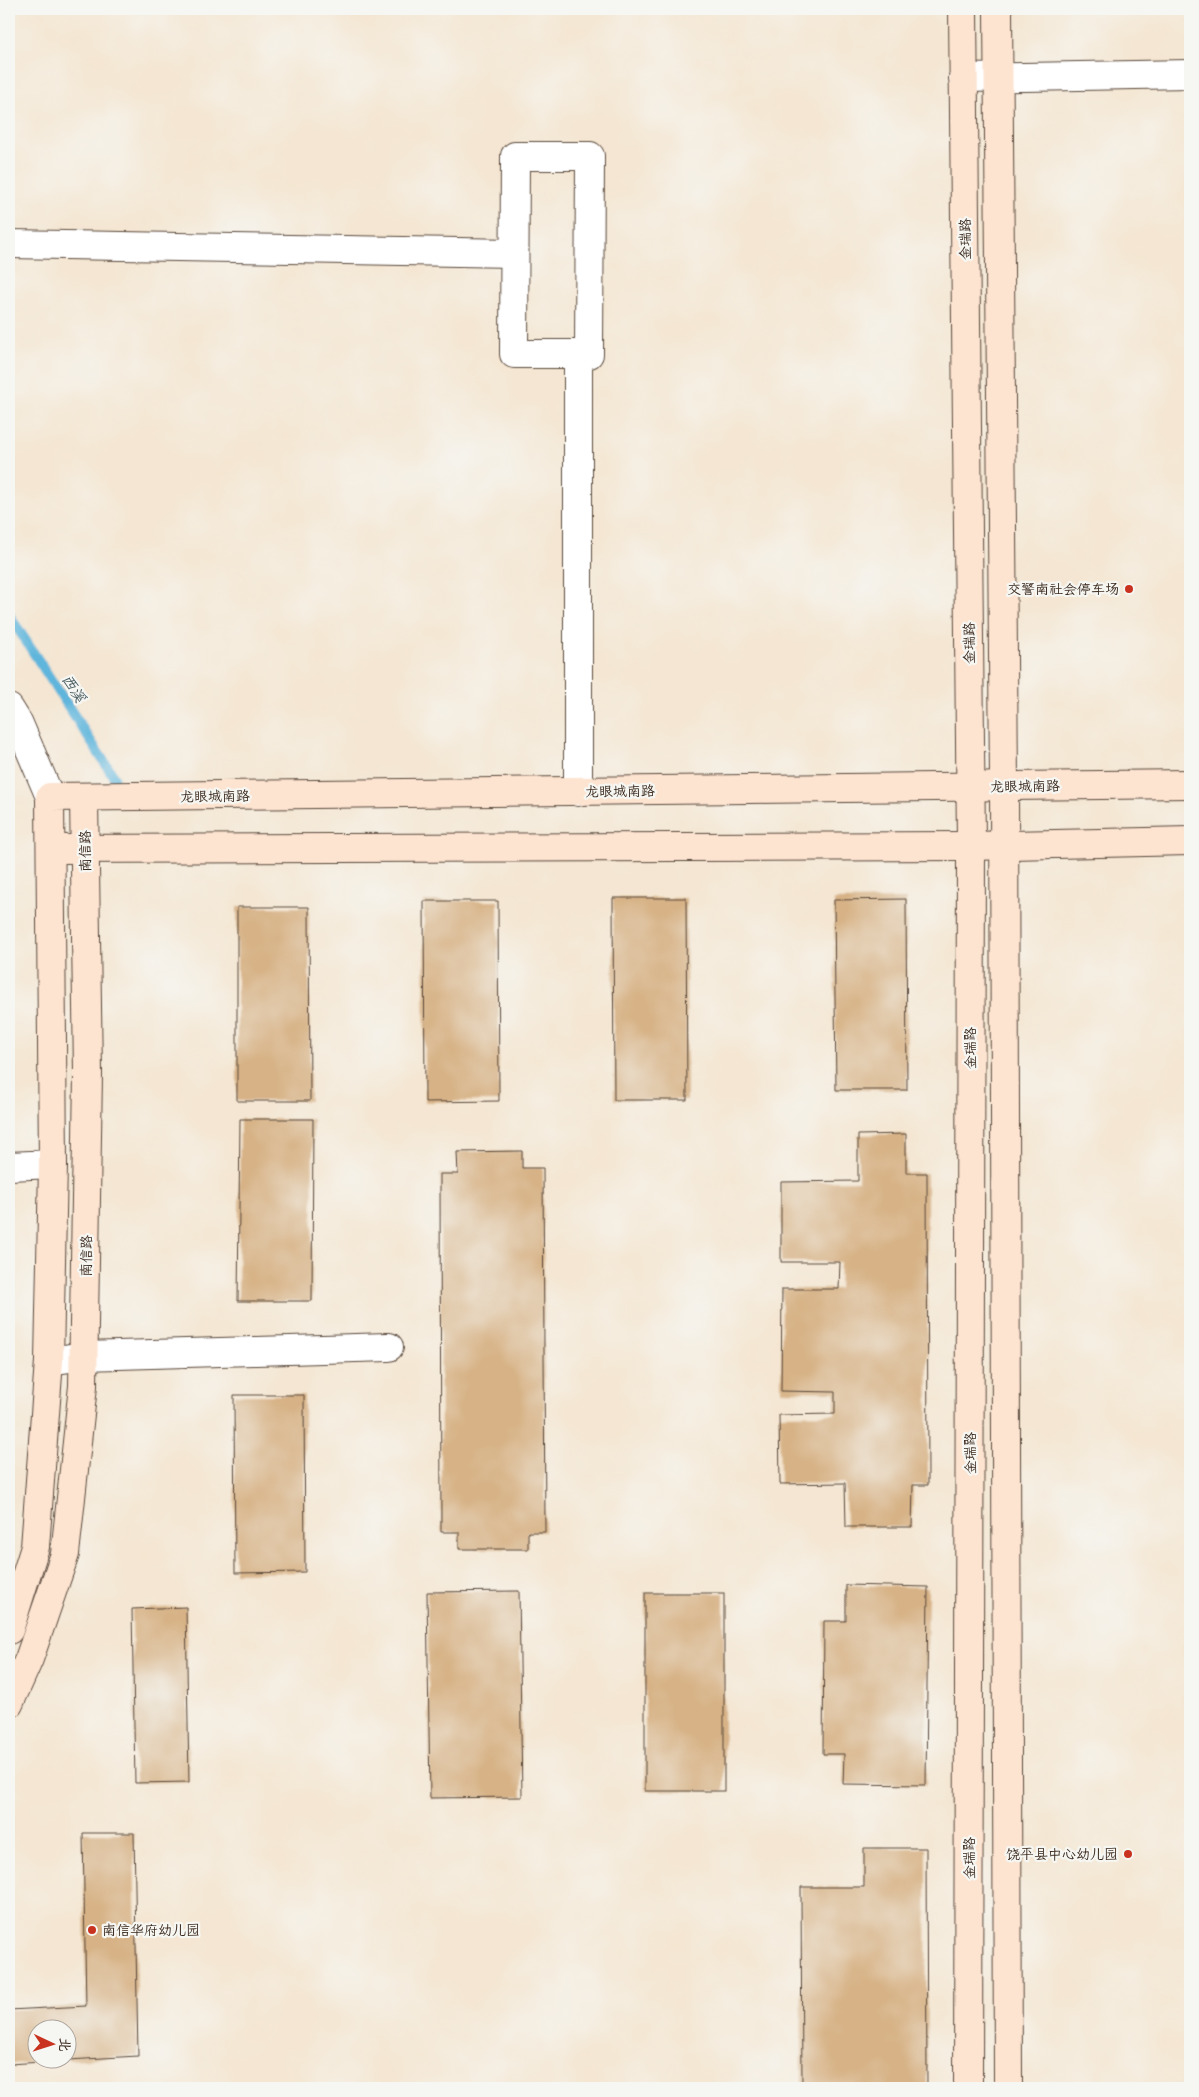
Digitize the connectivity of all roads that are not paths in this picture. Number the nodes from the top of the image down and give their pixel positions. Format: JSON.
{"nodes":[{"id":1,"x":963,"y":9,"type":"edge"},
{"id":2,"x":998,"y":9,"type":"edge"},
{"id":3,"x":1190,"y":74,"type":"edge"},
{"id":4,"x":999,"y":77,"type":"junction"},
{"id":5,"x":963,"y":78,"type":"junction"},
{"id":6,"x":9,"y":244,"type":"edge"},
{"id":7,"x":514,"y":253,"type":"junction"},
{"id":8,"x":578,"y":354,"type":"junction"},
{"id":9,"x":9,"y":708,"type":"edge"},
{"id":10,"x":1190,"y":784,"type":"edge"},
{"id":11,"x":1004,"y":786,"type":"junction"},
{"id":12,"x":971,"y":787,"type":"junction"},
{"id":13,"x":578,"y":792,"type":"junction"},
{"id":14,"x":50,"y":797,"type":"junction"},
{"id":15,"x":84,"y":798,"type":"junction"},
{"id":16,"x":1190,"y":841,"type":"edge"},
{"id":17,"x":1004,"y":845,"type":"junction"},
{"id":18,"x":971,"y":846,"type":"junction"},
{"id":19,"x":51,"y":849,"type":"junction"},
{"id":20,"x":53,"y":1164,"type":"junction"},
{"id":21,"x":9,"y":1166,"type":"edge"},
{"id":22,"x":389,"y":1347,"type":"dead end"},
{"id":23,"x":84,"y":1356,"type":"junction"},
{"id":24,"x":49,"y":1361,"type":"junction"},
{"id":25,"x":9,"y":1630,"type":"edge"},
{"id":26,"x":9,"y":1704,"type":"edge"},
{"id":27,"x":968,"y":2088,"type":"edge"},
{"id":28,"x":1008,"y":2088,"type":"edge"}],
"edges":[{"from":1,"to":5,"type":"main road","name":"金瑞路"},
{"from":2,"to":4,"type":"main road"},
{"from":3,"to":4,"type":"street"},
{"from":4,"to":5,"type":"street"},
{"from":4,"to":11,"type":"main road"},
{"from":5,"to":12,"type":"main road","name":"金瑞路"},
{"from":6,"to":7,"type":"street"},
{"from":7,"to":8,"type":"street"},
{"from":7,"to":8,"type":"street"},
{"from":8,"to":13,"type":"street"},
{"from":9,"to":14,"type":"street"},
{"from":10,"to":11,"type":"main road","name":"龙眼城南路"},
{"from":11,"to":12,"type":"main road","name":"龙眼城南路"},
{"from":11,"to":17,"type":"main road"},
{"from":12,"to":13,"type":"main road","name":"龙眼城南路"},
{"from":12,"to":18,"type":"main road","name":"金瑞路"},
{"from":13,"to":15,"type":"main road","name":"龙眼城南路"},
{"from":14,"to":15,"type":"main road","name":"龙眼城南路"},
{"from":14,"to":19,"type":"main road"},
{"from":15,"to":23,"type":"main road","name":"南信路"},
{"from":16,"to":17,"type":"main road"},
{"from":17,"to":18,"type":"main road"},
{"from":17,"to":28,"type":"main road"},
{"from":18,"to":19,"type":"main road"},
{"from":18,"to":27,"type":"main road","name":"金瑞路"},
{"from":19,"to":20,"type":"main road"},
{"from":20,"to":21,"type":"street"},
{"from":20,"to":24,"type":"main road"},
{"from":22,"to":23,"type":"street"},
{"from":23,"to":24,"type":"street"},
{"from":23,"to":26,"type":"main road","name":"南信路"},
{"from":24,"to":25,"type":"main road"}]}
